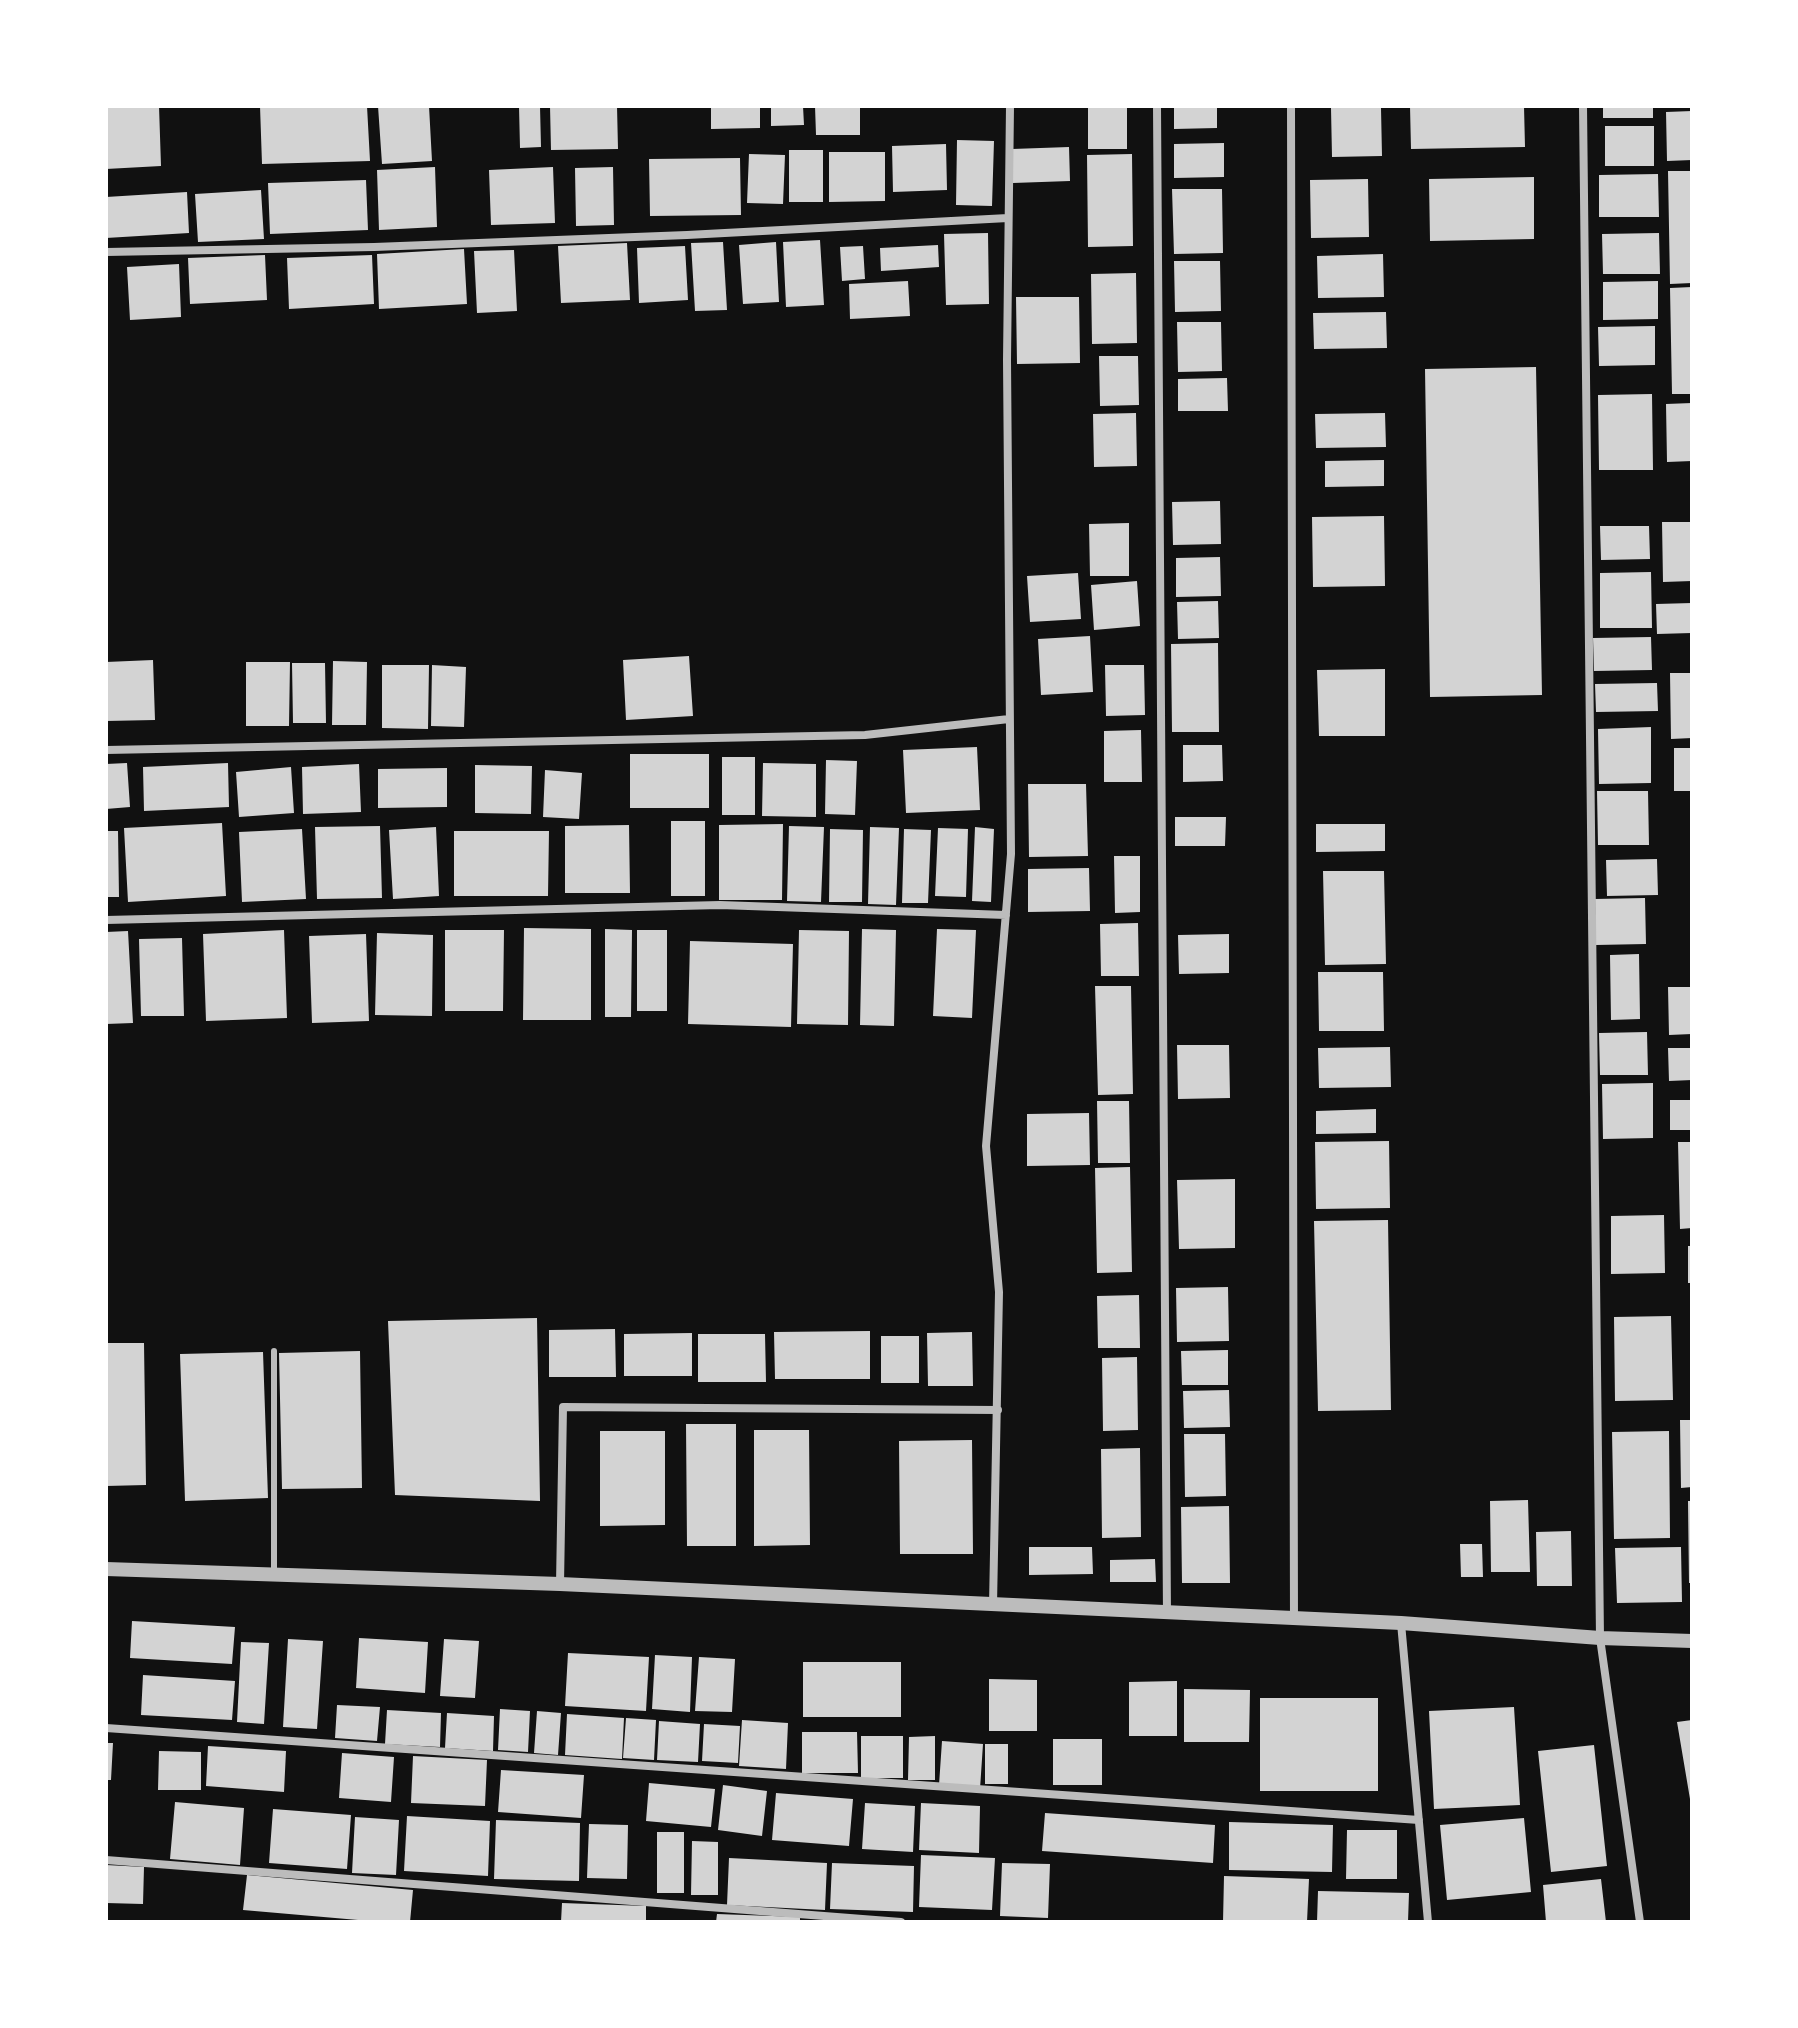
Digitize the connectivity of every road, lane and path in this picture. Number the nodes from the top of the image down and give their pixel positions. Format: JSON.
{"nodes":[{"id":1,"x":1010,"y":106,"type":"edge"},
{"id":2,"x":1157,"y":106,"type":"edge"},
{"id":3,"x":1291,"y":106,"type":"edge"},
{"id":4,"x":1583,"y":106,"type":"edge"},
{"id":5,"x":1008,"y":218,"type":"junction"},
{"id":6,"x":106,"y":252,"type":"edge"},
{"id":7,"x":1009,"y":719,"type":"junction"},
{"id":8,"x":106,"y":750,"type":"edge"},
{"id":9,"x":1006,"y":915,"type":"junction"},
{"id":10,"x":106,"y":920,"type":"edge"},
{"id":11,"x":274,"y":1351,"type":"dead end"},
{"id":12,"x":998,"y":1410,"type":"junction"},
{"id":13,"x":106,"y":1569,"type":"edge"},
{"id":14,"x":274,"y":1575,"type":"junction"},
{"id":15,"x":560,"y":1584,"type":"junction"},
{"id":16,"x":993,"y":1605,"type":"junction"},
{"id":17,"x":1167,"y":1613,"type":"junction"},
{"id":18,"x":1294,"y":1620,"type":"junction"},
{"id":19,"x":1401,"y":1623,"type":"junction"},
{"id":20,"x":1600,"y":1638,"type":"junction"},
{"id":21,"x":1692,"y":1641,"type":"edge"},
{"id":22,"x":106,"y":1728,"type":"edge"},
{"id":23,"x":1419,"y":1820,"type":"junction"},
{"id":24,"x":106,"y":1860,"type":"edge"},
{"id":25,"x":901,"y":1922,"type":"edge"},
{"id":26,"x":1428,"y":1922,"type":"edge"},
{"id":27,"x":1640,"y":1922,"type":"edge"}],
"edges":[{"from":1,"to":5,"type":"street"},
{"from":2,"to":17,"type":"street"},
{"from":3,"to":18,"type":"street"},
{"from":4,"to":20,"type":"street"},
{"from":5,"to":6,"type":"street"},
{"from":5,"to":7,"type":"street"},
{"from":7,"to":8,"type":"street"},
{"from":7,"to":9,"type":"street"},
{"from":9,"to":10,"type":"street"},
{"from":9,"to":12,"type":"street"},
{"from":11,"to":14,"type":"lane"},
{"from":12,"to":15,"type":"street"},
{"from":12,"to":16,"type":"street"},
{"from":13,"to":14,"type":"street"},
{"from":14,"to":15,"type":"street"},
{"from":15,"to":16,"type":"street"},
{"from":16,"to":17,"type":"street"},
{"from":17,"to":18,"type":"street"},
{"from":18,"to":19,"type":"street"},
{"from":19,"to":20,"type":"street"},
{"from":19,"to":23,"type":"street"},
{"from":20,"to":21,"type":"street"},
{"from":20,"to":27,"type":"street"},
{"from":22,"to":23,"type":"street"},
{"from":23,"to":26,"type":"street"},
{"from":24,"to":25,"type":"street"}]}
